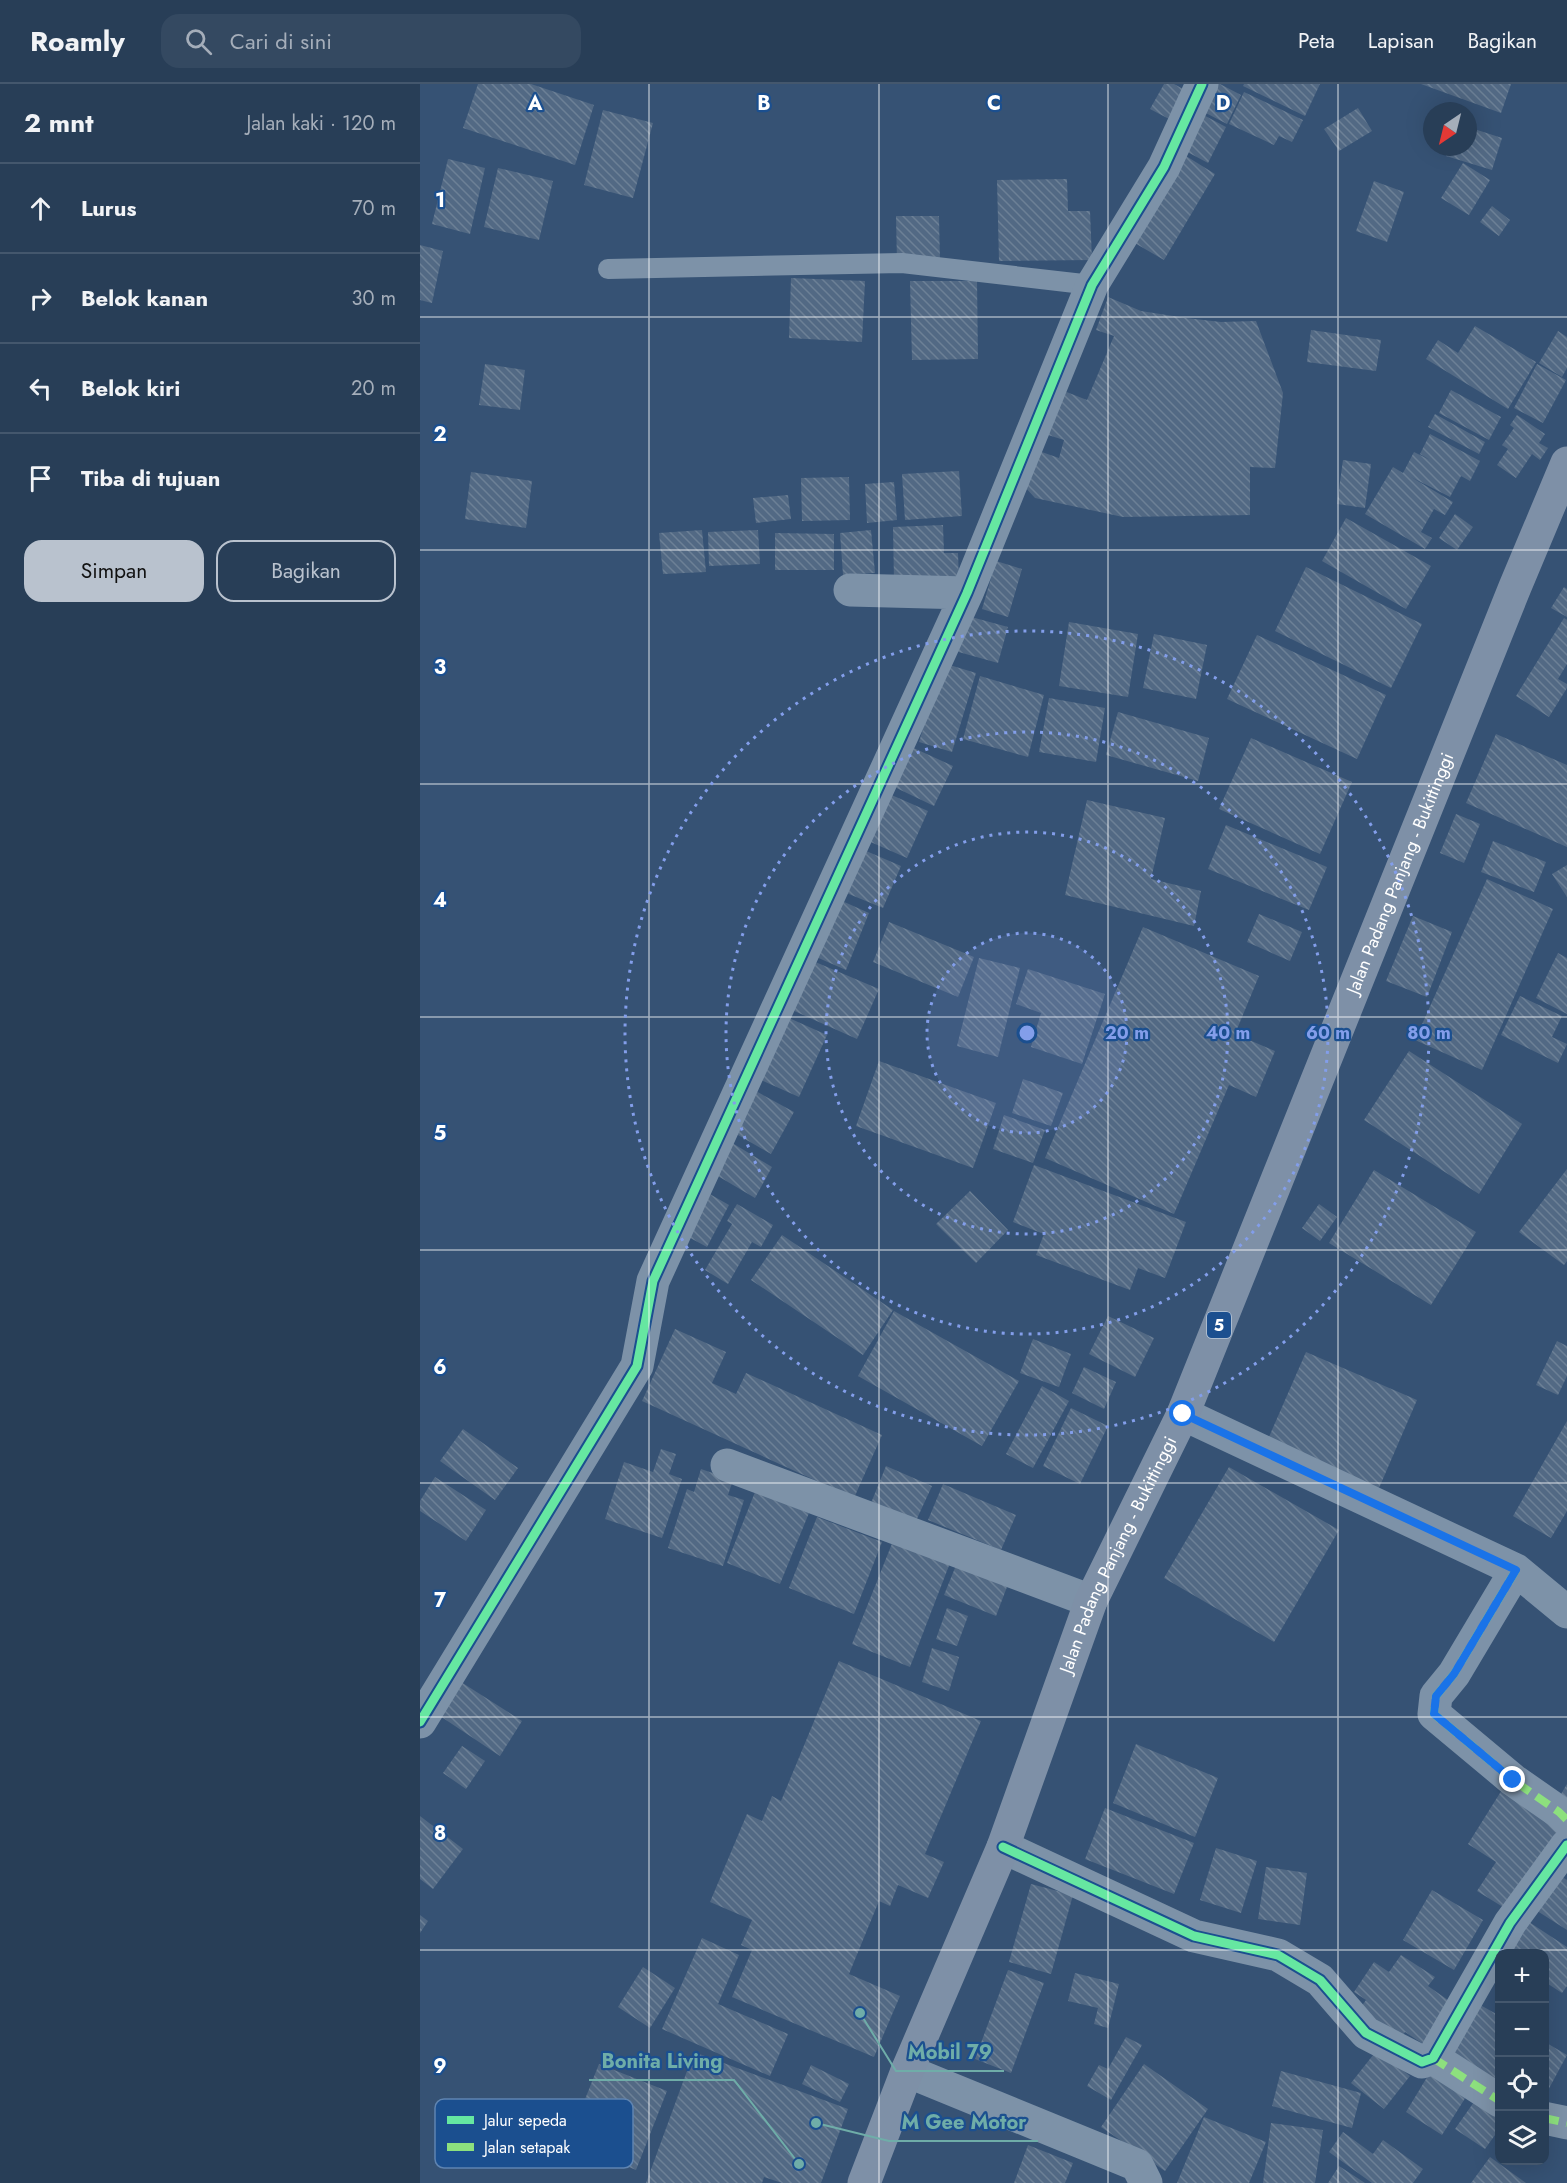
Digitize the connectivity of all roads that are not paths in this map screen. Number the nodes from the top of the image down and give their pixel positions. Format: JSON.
{"nodes":[{"id":1,"x":1202,"y":84,"type":"edge"},
{"id":2,"x":608,"y":269,"type":"dead end"},
{"id":3,"x":1092,"y":285,"type":"junction"},
{"id":4,"x":1567,"y":463,"type":"edge"},
{"id":5,"x":850,"y":590,"type":"dead end"},
{"id":6,"x":967,"y":593,"type":"junction"},
{"id":7,"x":1183,"y":1414,"type":"junction"},
{"id":8,"x":727,"y":1465,"type":"dead end"},
{"id":9,"x":1516,"y":1570,"type":"junction"},
{"id":10,"x":1091,"y":1601,"type":"junction"},
{"id":11,"x":1567,"y":1612,"type":"edge"},
{"id":12,"x":420,"y":1722,"type":"edge"},
{"id":13,"x":1567,"y":1820,"type":"edge"},
{"id":14,"x":1567,"y":1845,"type":"edge"},
{"id":15,"x":1003,"y":1847,"type":"junction"},
{"id":16,"x":1433,"y":2058,"type":"junction"},
{"id":17,"x":907,"y":2071,"type":"junction"},
{"id":18,"x":1495,"y":2098,"type":"edge"},
{"id":19,"x":1549,"y":2119,"type":"edge"},
{"id":20,"x":1567,"y":2123,"type":"edge"},
{"id":21,"x":864,"y":2183,"type":"edge"},
{"id":22,"x":1146,"y":2183,"type":"edge"}],
"edges":[{"from":1,"to":3,"type":"street"},
{"from":2,"to":3,"type":"lane"},
{"from":3,"to":6,"type":"street"},
{"from":4,"to":7,"type":"highway","name":"Jalan Padang Panjang - Bukittinggi","number":"5"},
{"from":5,"to":6,"type":"street"},
{"from":6,"to":12,"type":"street"},
{"from":7,"to":9,"type":"street"},
{"from":7,"to":10,"type":"highway","name":"Jalan Padang Panjang - Bukittinggi","number":"5"},
{"from":8,"to":10,"type":"street"},
{"from":9,"to":11,"type":"street"},
{"from":9,"to":13,"type":"street"},
{"from":10,"to":15,"type":"highway","name":"Jalan Padang Panjang - Bukittinggi","number":"5"},
{"from":14,"to":16,"type":"street"},
{"from":15,"to":16,"type":"street"},
{"from":15,"to":17,"type":"highway","name":"Jalan Padang Panjang - Bukittinggi","number":"5"},
{"from":16,"to":18,"type":"street"},
{"from":17,"to":21,"type":"highway","name":"Jalan Padang Panjang - Bukittinggi","number":"5"},
{"from":17,"to":22,"type":"street"},
{"from":19,"to":20,"type":"street"}]}
